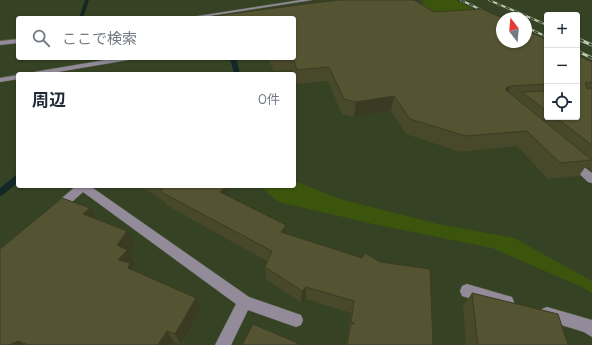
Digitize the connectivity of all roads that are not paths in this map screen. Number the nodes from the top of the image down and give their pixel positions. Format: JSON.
{"nodes":[{"id":1,"x":310,"y":0,"type":"edge"},
{"id":2,"x":201,"y":16,"type":"edge"},
{"id":3,"x":16,"y":40,"type":"edge"},
{"id":4,"x":0,"y":43,"type":"edge"},
{"id":5,"x":116,"y":60,"type":"edge"},
{"id":6,"x":46,"y":72,"type":"edge"},
{"id":7,"x":16,"y":77,"type":"edge"},
{"id":8,"x":0,"y":80,"type":"edge"},
{"id":9,"x":567,"y":158,"type":"edge"},
{"id":10,"x":592,"y":179,"type":"edge"},
{"id":11,"x":81,"y":188,"type":"edge"},
{"id":12,"x":86,"y":188,"type":"edge"},
{"id":13,"x":47,"y":217,"type":"edge"},
{"id":14,"x":466,"y":290,"type":"dead end"},
{"id":15,"x":245,"y":302,"type":"junction"},
{"id":16,"x":520,"y":306,"type":"edge"},
{"id":17,"x":535,"y":310,"type":"edge"},
{"id":18,"x":296,"y":320,"type":"dead end"},
{"id":19,"x":592,"y":329,"type":"edge"},
{"id":20,"x":223,"y":345,"type":"edge"}],
"edges":[{"from":1,"to":2,"type":"street"},
{"from":3,"to":4,"type":"street"},
{"from":5,"to":6,"type":"street"},
{"from":7,"to":8,"type":"street"},
{"from":9,"to":10,"type":"street"},
{"from":11,"to":13,"type":"street"},
{"from":12,"to":15,"type":"street"},
{"from":14,"to":16,"type":"street"},
{"from":15,"to":18,"type":"street"},
{"from":15,"to":20,"type":"street"},
{"from":17,"to":19,"type":"street"}]}
